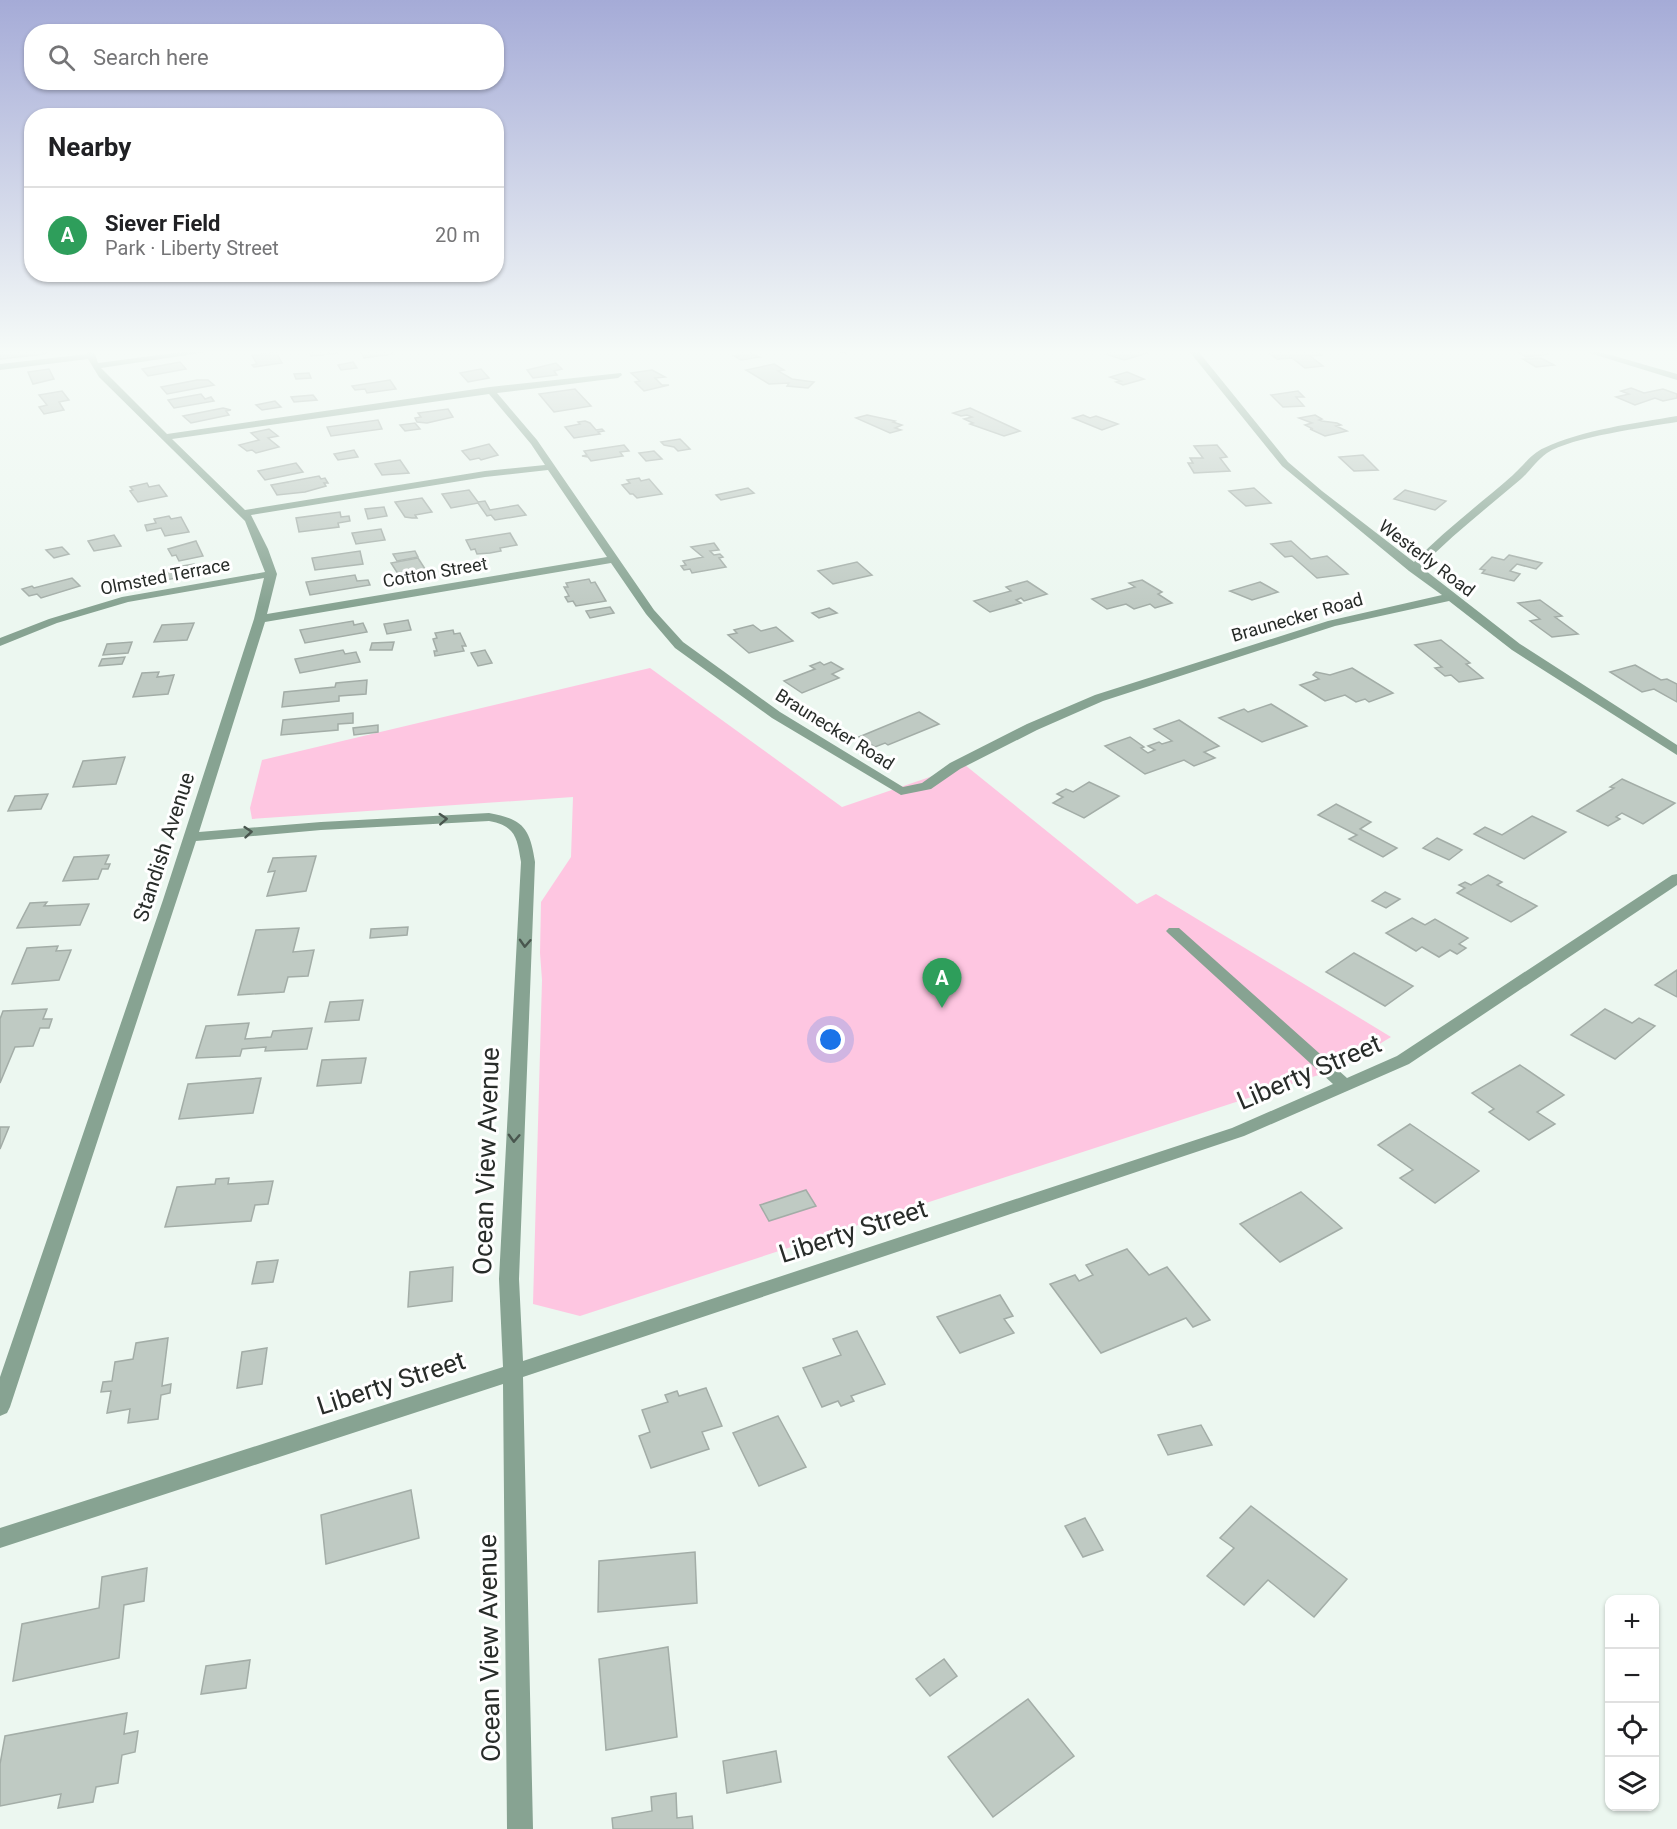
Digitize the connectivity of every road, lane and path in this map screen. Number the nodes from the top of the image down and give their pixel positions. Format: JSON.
{"nodes":[{"id":1,"x":168,"y":436,"type":"edge"},
{"id":2,"x":529,"y":436,"type":"edge"},
{"id":3,"x":1262,"y":436,"type":"edge"},
{"id":4,"x":1591,"y":436,"type":"edge"},
{"id":5,"x":164,"y":437,"type":"joint"},
{"id":6,"x":549,"y":467,"type":"junction"},
{"id":7,"x":243,"y":513,"type":"junction"},
{"id":8,"x":615,"y":559,"type":"junction"},
{"id":9,"x":1413,"y":569,"type":"junction"},
{"id":10,"x":271,"y":574,"type":"junction"},
{"id":11,"x":1450,"y":597,"type":"junction"},
{"id":12,"x":260,"y":619,"type":"junction"},
{"id":13,"x":0,"y":642,"type":"edge"},
{"id":14,"x":1677,"y":751,"type":"edge"},
{"id":15,"x":190,"y":837,"type":"junction"},
{"id":16,"x":1677,"y":878,"type":"edge"},
{"id":17,"x":1174,"y":931,"type":"dead end"},
{"id":18,"x":1346,"y":1086,"type":"junction"},
{"id":19,"x":513,"y":1372,"type":"junction"},
{"id":20,"x":0,"y":1407,"type":"edge"},
{"id":21,"x":0,"y":1538,"type":"edge"},
{"id":22,"x":520,"y":1829,"type":"edge"}],
"edges":[{"from":1,"to":5,"type":"street"},
{"from":2,"to":6,"type":"street","name":"Braunecker Road"},
{"from":3,"to":9,"type":"street","name":"Westerly Road"},
{"from":4,"to":9,"type":"street"},
{"from":5,"to":7,"type":"street"},
{"from":6,"to":7,"type":"street"},
{"from":6,"to":8,"type":"street","name":"Braunecker Road"},
{"from":7,"to":10,"type":"street"},
{"from":8,"to":11,"type":"street","name":"Braunecker Road"},
{"from":8,"to":12,"type":"street","name":"Cotton Street"},
{"from":9,"to":11,"type":"street","name":"Westerly Road"},
{"from":10,"to":12,"type":"street","name":"Standish Avenue"},
{"from":10,"to":13,"type":"street","name":"Olmsted Terrace"},
{"from":11,"to":14,"type":"street","name":"Westerly Road"},
{"from":12,"to":15,"type":"street","name":"Standish Avenue"},
{"from":15,"to":19,"type":"street","name":"Ocean View Avenue","one_way":true},
{"from":15,"to":20,"type":"street","name":"Standish Avenue"},
{"from":16,"to":18,"type":"street","name":"Liberty Street"},
{"from":17,"to":18,"type":"street"},
{"from":18,"to":19,"type":"street","name":"Liberty Street"},
{"from":19,"to":21,"type":"street","name":"Liberty Street"},
{"from":19,"to":22,"type":"street","name":"Ocean View Avenue"}]}
